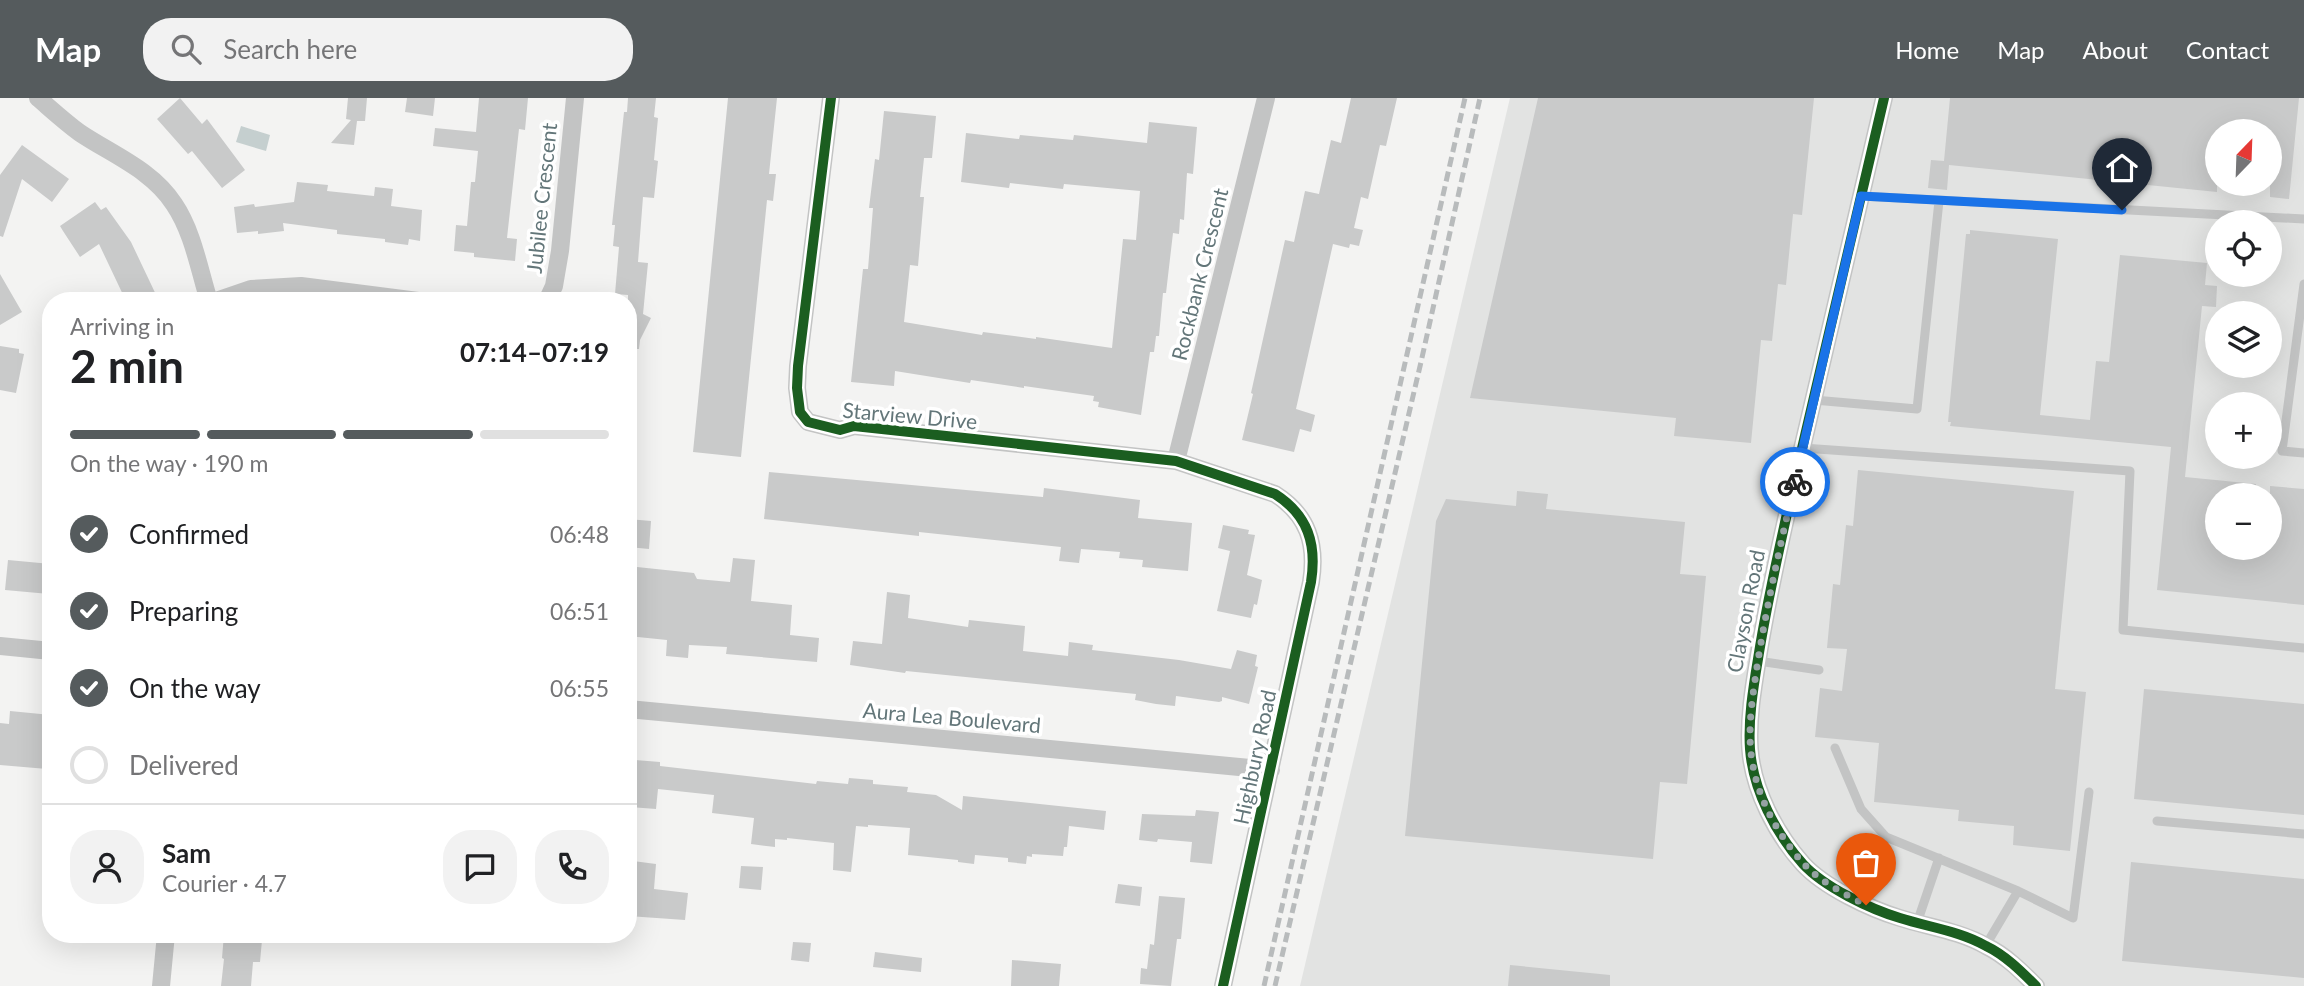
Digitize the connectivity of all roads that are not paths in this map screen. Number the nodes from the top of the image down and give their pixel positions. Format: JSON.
{"nodes":[{"id":1,"x":38,"y":98,"type":"edge"},
{"id":2,"x":575,"y":98,"type":"edge"},
{"id":3,"x":831,"y":98,"type":"edge"},
{"id":4,"x":1266,"y":98,"type":"edge"},
{"id":5,"x":1884,"y":98,"type":"edge"},
{"id":6,"x":1861,"y":196,"type":"junction"},
{"id":7,"x":1939,"y":201,"type":"junction"},
{"id":8,"x":2304,"y":219,"type":"edge"},
{"id":9,"x":2304,"y":284,"type":"edge"},
{"id":10,"x":206,"y":292,"type":"edge"},
{"id":11,"x":242,"y":292,"type":"edge"},
{"id":12,"x":348,"y":292,"type":"edge"},
{"id":13,"x":551,"y":292,"type":"edge"},
{"id":14,"x":1814,"y":400,"type":"junction"},
{"id":15,"x":1802,"y":448,"type":"junction"},
{"id":16,"x":2304,"y":453,"type":"edge"},
{"id":17,"x":1176,"y":461,"type":"junction"},
{"id":18,"x":1309,"y":536,"type":"joint"},
{"id":19,"x":0,"y":646,"type":"edge"},
{"id":20,"x":2304,"y":648,"type":"edge"},
{"id":21,"x":42,"y":650,"type":"edge"},
{"id":22,"x":1758,"y":661,"type":"junction"},
{"id":23,"x":1819,"y":670,"type":"dead end"},
{"id":24,"x":637,"y":710,"type":"edge"},
{"id":25,"x":1835,"y":748,"type":"dead end"},
{"id":26,"x":1271,"y":770,"type":"junction"},
{"id":27,"x":2089,"y":792,"type":"dead end"},
{"id":28,"x":2157,"y":821,"type":"dead end"},
{"id":29,"x":2304,"y":834,"type":"edge"},
{"id":30,"x":1886,"y":837,"type":"junction"},
{"id":31,"x":1939,"y":858,"type":"junction"},
{"id":32,"x":2018,"y":891,"type":"junction"},
{"id":33,"x":1849,"y":896,"type":"junction"},
{"id":34,"x":1917,"y":923,"type":"junction"},
{"id":35,"x":165,"y":943,"type":"edge"},
{"id":36,"x":1986,"y":945,"type":"junction"},
{"id":37,"x":161,"y":986,"type":"edge"},
{"id":38,"x":1223,"y":986,"type":"edge"},
{"id":39,"x":2035,"y":986,"type":"edge"}],
"edges":[{"from":1,"to":10,"type":"street"},
{"from":2,"to":13,"type":"street","name":"Jubilee Crescent"},
{"from":3,"to":17,"type":"street","name":"Starview Drive"},
{"from":4,"to":17,"type":"street","name":"Rockbank Crescent"},
{"from":5,"to":6,"type":"street","name":"Clayson Road"},
{"from":6,"to":7,"type":"lane"},
{"from":6,"to":14,"type":"street","name":"Clayson Road"},
{"from":7,"to":8,"type":"lane"},
{"from":7,"to":14,"type":"lane"},
{"from":9,"to":16,"type":"lane"},
{"from":11,"to":12,"type":"street"},
{"from":14,"to":15,"type":"street","name":"Clayson Road"},
{"from":15,"to":20,"type":"lane"},
{"from":15,"to":22,"type":"street","name":"Clayson Road"},
{"from":17,"to":18,"type":"street","name":"Starview Drive"},
{"from":18,"to":26,"type":"street","name":"Highbury Road"},
{"from":19,"to":21,"type":"street"},
{"from":22,"to":23,"type":"lane"},
{"from":22,"to":33,"type":"street","name":"Clayson Road"},
{"from":24,"to":26,"type":"street","name":"Aura Lea Boulevard"},
{"from":25,"to":30,"type":"lane"},
{"from":26,"to":38,"type":"street","name":"Highbury Road"},
{"from":27,"to":32,"type":"lane"},
{"from":28,"to":29,"type":"lane"},
{"from":30,"to":31,"type":"lane"},
{"from":30,"to":33,"type":"lane"},
{"from":31,"to":32,"type":"lane"},
{"from":31,"to":34,"type":"lane"},
{"from":32,"to":36,"type":"lane"},
{"from":33,"to":34,"type":"street","name":"Clayson Road"},
{"from":34,"to":36,"type":"street","name":"Clayson Road"},
{"from":35,"to":37,"type":"street"},
{"from":36,"to":39,"type":"street","name":"Clayson Road"}]}
